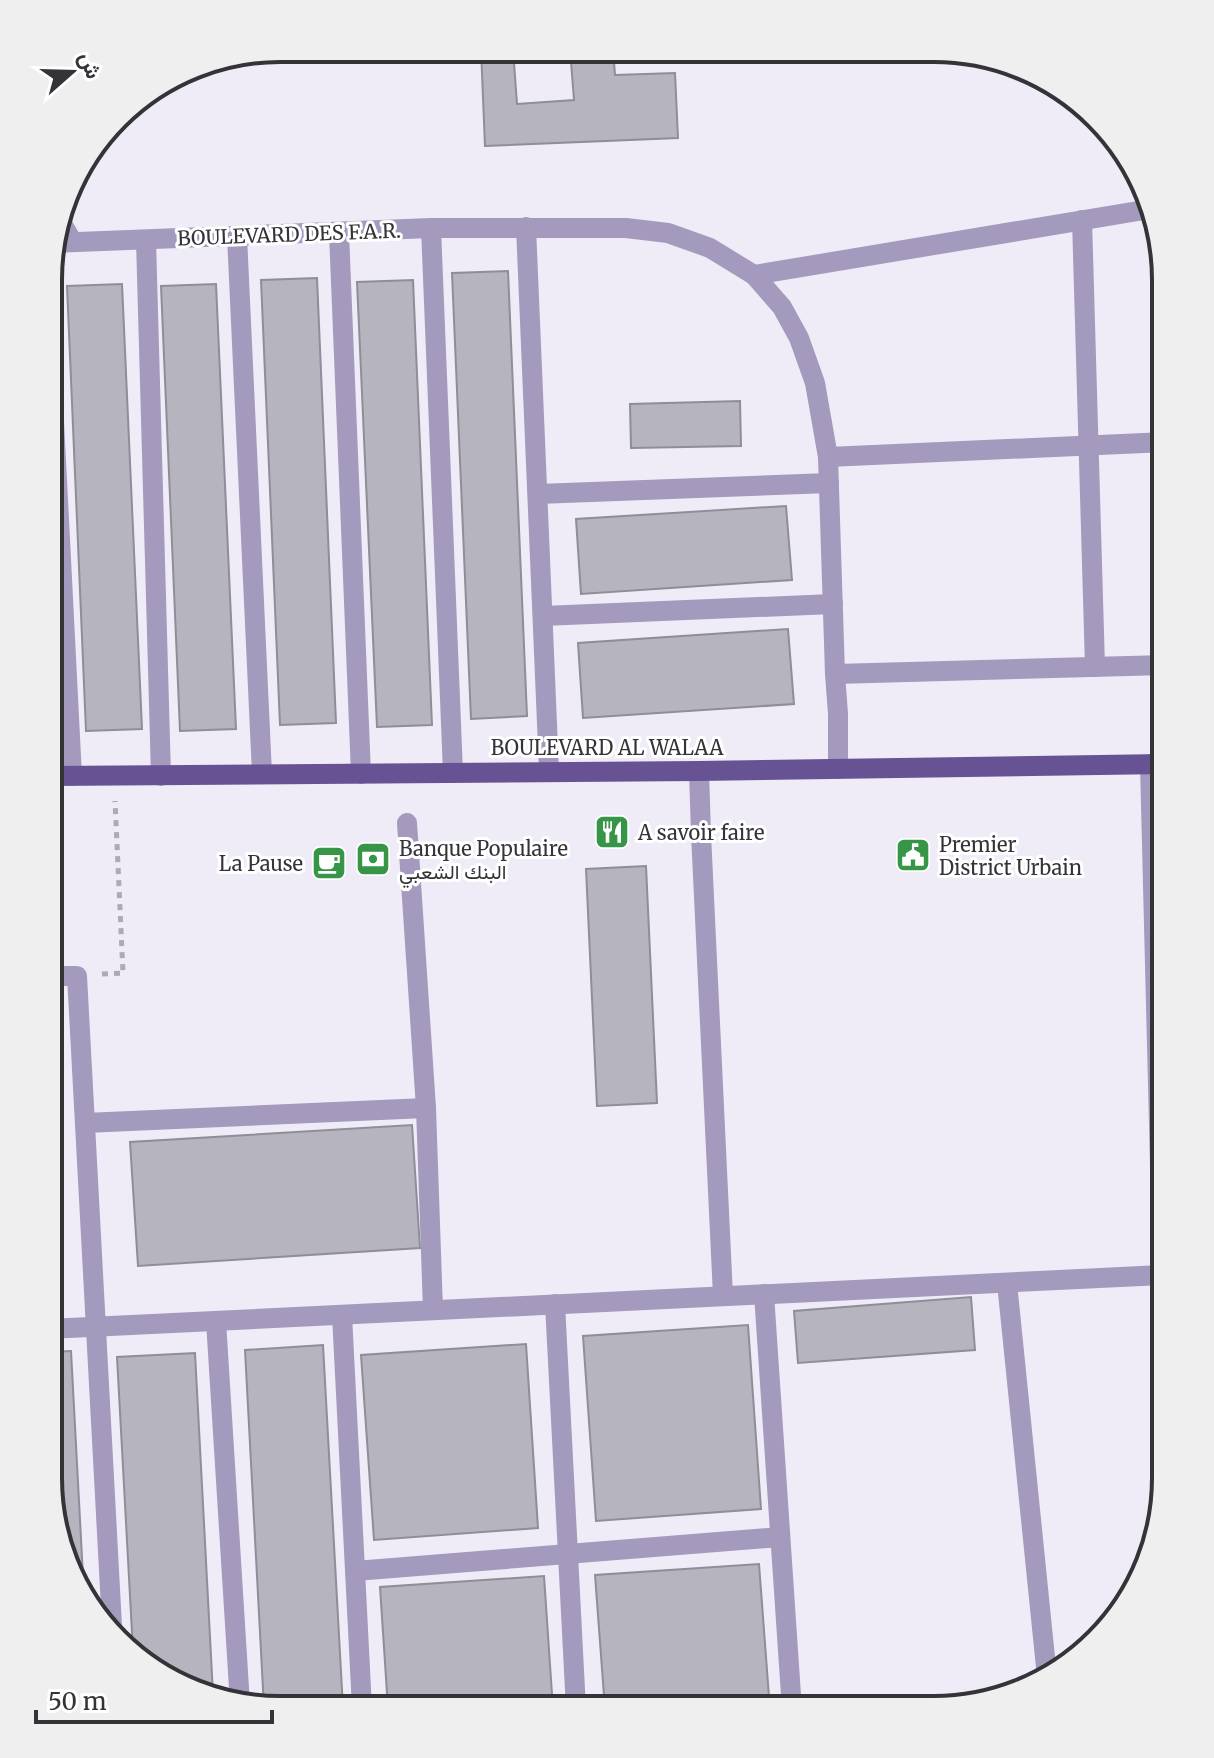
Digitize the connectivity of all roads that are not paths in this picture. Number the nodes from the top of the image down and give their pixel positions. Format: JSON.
{"nodes":[{"id":1,"x":1140,"y":211,"type":"edge"},
{"id":2,"x":1082,"y":220,"type":"junction"},
{"id":3,"x":526,"y":227,"type":"junction"},
{"id":4,"x":431,"y":228,"type":"junction"},
{"id":5,"x":68,"y":230,"type":"edge"},
{"id":6,"x":339,"y":233,"type":"junction"},
{"id":7,"x":237,"y":236,"type":"junction"},
{"id":8,"x":146,"y":240,"type":"junction"},
{"id":9,"x":66,"y":242,"type":"edge"},
{"id":10,"x":75,"y":242,"type":"junction"},
{"id":11,"x":754,"y":275,"type":"junction"},
{"id":12,"x":1152,"y":443,"type":"edge"},
{"id":13,"x":1088,"y":445,"type":"junction"},
{"id":14,"x":828,"y":457,"type":"junction"},
{"id":15,"x":829,"y":483,"type":"junction"},
{"id":16,"x":538,"y":494,"type":"junction"},
{"id":17,"x":62,"y":579,"type":"edge"},
{"id":18,"x":833,"y":604,"type":"junction"},
{"id":19,"x":543,"y":616,"type":"junction"},
{"id":20,"x":1152,"y":665,"type":"edge"},
{"id":21,"x":1095,"y":667,"type":"junction"},
{"id":22,"x":835,"y":674,"type":"junction"},
{"id":23,"x":1152,"y":764,"type":"edge"},
{"id":24,"x":838,"y":769,"type":"junction"},
{"id":25,"x":549,"y":771,"type":"junction"},
{"id":26,"x":699,"y":771,"type":"junction"},
{"id":27,"x":453,"y":773,"type":"junction"},
{"id":28,"x":262,"y":774,"type":"junction"},
{"id":29,"x":361,"y":774,"type":"junction"},
{"id":30,"x":62,"y":776,"type":"edge"},
{"id":31,"x":72,"y":776,"type":"junction"},
{"id":32,"x":161,"y":776,"type":"junction"},
{"id":33,"x":407,"y":823,"type":"dead end"},
{"id":34,"x":62,"y":976,"type":"edge"},
{"id":35,"x":426,"y":1108,"type":"junction"},
{"id":36,"x":85,"y":1123,"type":"junction"},
{"id":37,"x":1152,"y":1276,"type":"edge"},
{"id":38,"x":1007,"y":1283,"type":"junction"},
{"id":39,"x":764,"y":1294,"type":"junction"},
{"id":40,"x":723,"y":1296,"type":"junction"},
{"id":41,"x":555,"y":1304,"type":"junction"},
{"id":42,"x":433,"y":1310,"type":"junction"},
{"id":43,"x":342,"y":1315,"type":"junction"},
{"id":44,"x":216,"y":1321,"type":"junction"},
{"id":45,"x":96,"y":1327,"type":"junction"},
{"id":46,"x":62,"y":1328,"type":"edge"},
{"id":47,"x":780,"y":1537,"type":"junction"},
{"id":48,"x":568,"y":1554,"type":"junction"},
{"id":49,"x":355,"y":1571,"type":"junction"},
{"id":50,"x":111,"y":1616,"type":"edge"},
{"id":51,"x":1046,"y":1665,"type":"edge"},
{"id":52,"x":239,"y":1692,"type":"edge"},
{"id":53,"x":361,"y":1696,"type":"edge"},
{"id":54,"x":575,"y":1696,"type":"edge"},
{"id":55,"x":791,"y":1696,"type":"edge"}],
"edges":[{"from":1,"to":2,"type":"street"},
{"from":2,"to":11,"type":"street"},
{"from":2,"to":13,"type":"street"},
{"from":3,"to":4,"type":"street","name":"BOULEVARD DES F.A.R."},
{"from":3,"to":11,"type":"street","name":"BOULEVARD DES F.A.R."},
{"from":3,"to":16,"type":"street"},
{"from":4,"to":6,"type":"street","name":"BOULEVARD DES F.A.R."},
{"from":4,"to":27,"type":"street"},
{"from":5,"to":10,"type":"lane"},
{"from":6,"to":7,"type":"street","name":"BOULEVARD DES F.A.R."},
{"from":6,"to":29,"type":"street"},
{"from":7,"to":8,"type":"street","name":"BOULEVARD DES F.A.R."},
{"from":7,"to":28,"type":"street"},
{"from":8,"to":10,"type":"street","name":"BOULEVARD DES F.A.R."},
{"from":8,"to":32,"type":"street"},
{"from":9,"to":10,"type":"street","name":"BOULEVARD DES F.A.R."},
{"from":11,"to":14,"type":"street","name":"BOULEVARD DES F.A.R."},
{"from":12,"to":13,"type":"street"},
{"from":13,"to":14,"type":"street"},
{"from":13,"to":21,"type":"street"},
{"from":14,"to":15,"type":"street","name":"BOULEVARD DES F.A.R."},
{"from":15,"to":16,"type":"street"},
{"from":15,"to":18,"type":"street","name":"BOULEVARD DES F.A.R."},
{"from":16,"to":19,"type":"street"},
{"from":17,"to":31,"type":"street"},
{"from":18,"to":19,"type":"street"},
{"from":18,"to":22,"type":"street","name":"BOULEVARD DES F.A.R."},
{"from":19,"to":25,"type":"street"},
{"from":20,"to":21,"type":"street"},
{"from":21,"to":22,"type":"street"},
{"from":22,"to":24,"type":"street","name":"BOULEVARD DES F.A.R."},
{"from":23,"to":24,"type":"main road","name":"BOULEVARD AL WALAA"},
{"from":24,"to":26,"type":"main road","name":"BOULEVARD AL WALAA"},
{"from":25,"to":26,"type":"main road","name":"BOULEVARD AL WALAA"},
{"from":25,"to":27,"type":"main road","name":"BOULEVARD AL WALAA"},
{"from":26,"to":40,"type":"street"},
{"from":27,"to":29,"type":"main road","name":"BOULEVARD AL WALAA"},
{"from":28,"to":29,"type":"main road","name":"BOULEVARD AL WALAA"},
{"from":28,"to":32,"type":"main road","name":"BOULEVARD AL WALAA"},
{"from":30,"to":31,"type":"main road","name":"BOULEVARD AL WALAA"},
{"from":31,"to":32,"type":"main road","name":"BOULEVARD AL WALAA"},
{"from":33,"to":35,"type":"street"},
{"from":34,"to":36,"type":"street"},
{"from":35,"to":36,"type":"street"},
{"from":35,"to":42,"type":"street"},
{"from":36,"to":45,"type":"street"},
{"from":37,"to":38,"type":"street"},
{"from":38,"to":39,"type":"street"},
{"from":38,"to":51,"type":"street"},
{"from":39,"to":40,"type":"street"},
{"from":39,"to":47,"type":"street"},
{"from":40,"to":41,"type":"street"},
{"from":41,"to":42,"type":"street"},
{"from":41,"to":48,"type":"street"},
{"from":42,"to":43,"type":"street"},
{"from":43,"to":44,"type":"street"},
{"from":43,"to":49,"type":"street"},
{"from":44,"to":45,"type":"street"},
{"from":44,"to":52,"type":"street"},
{"from":45,"to":46,"type":"street"},
{"from":45,"to":50,"type":"street"},
{"from":47,"to":48,"type":"street"},
{"from":47,"to":55,"type":"street"},
{"from":48,"to":49,"type":"street"},
{"from":48,"to":54,"type":"street"},
{"from":49,"to":53,"type":"street"}]}
